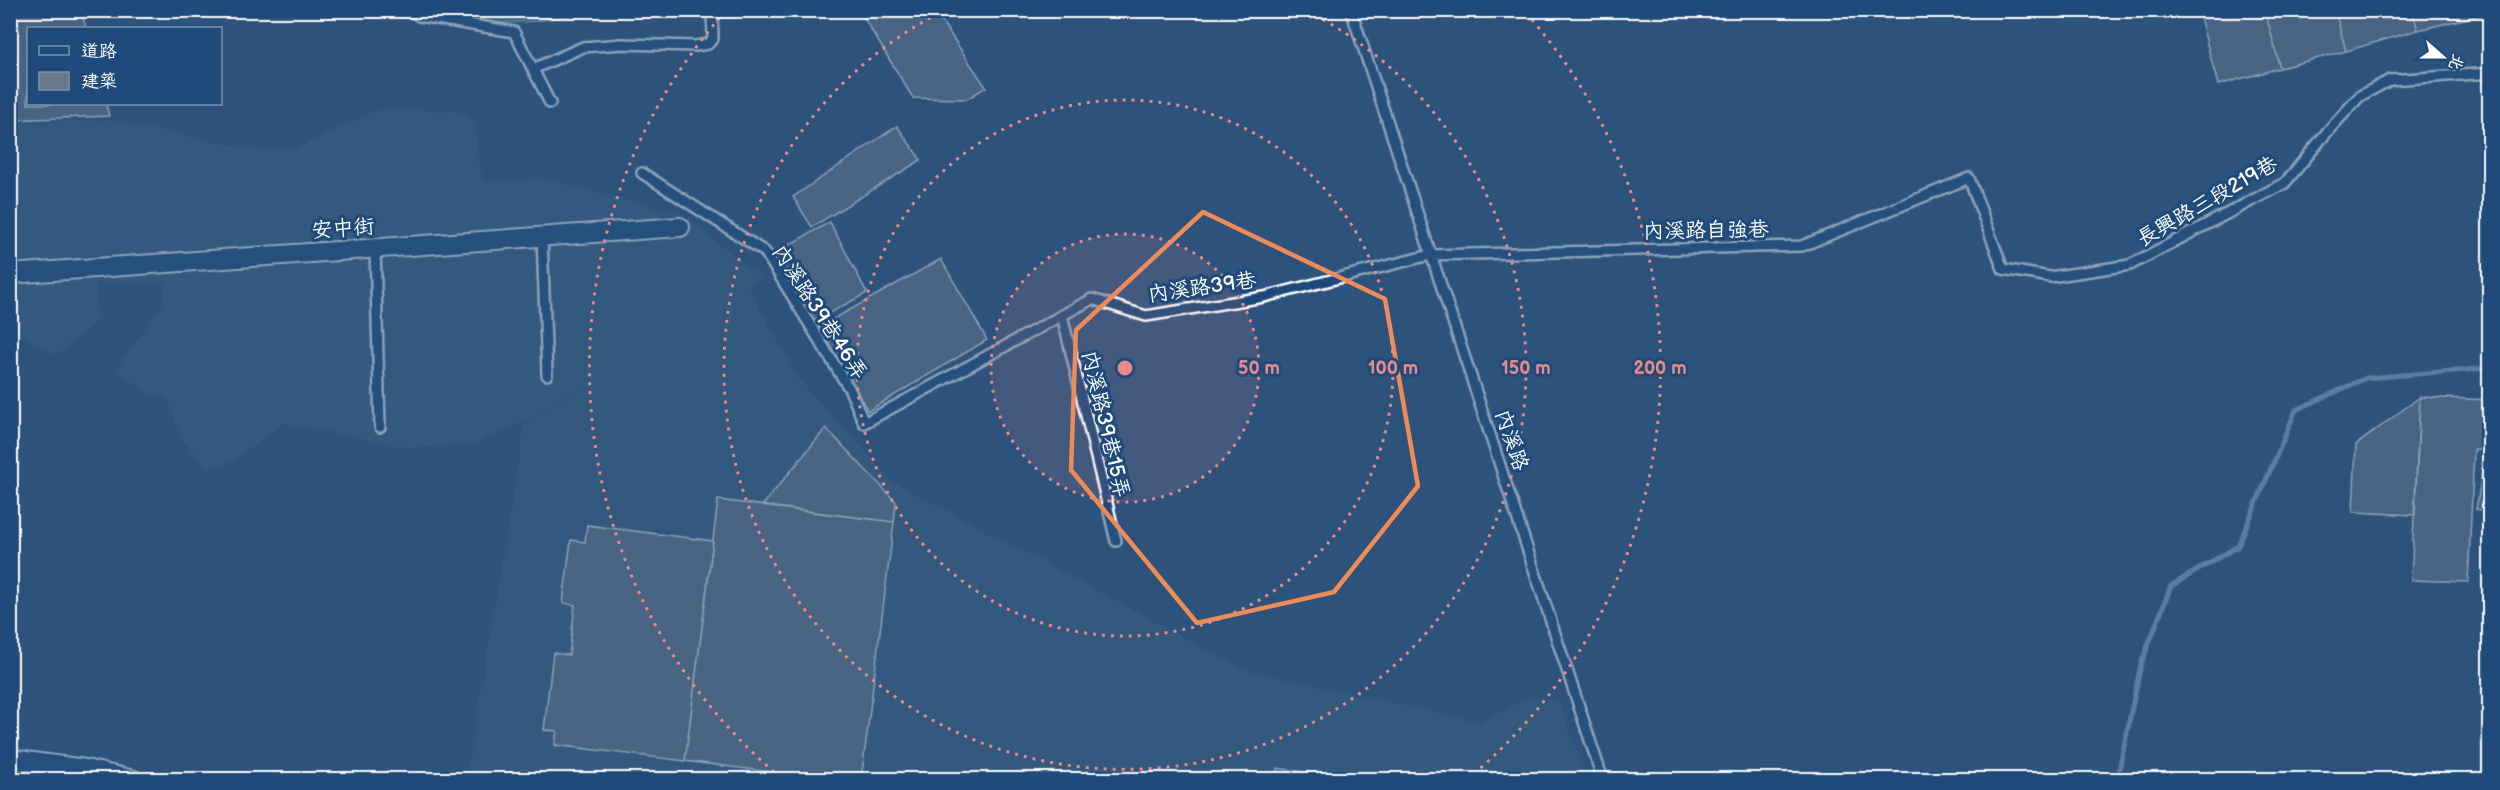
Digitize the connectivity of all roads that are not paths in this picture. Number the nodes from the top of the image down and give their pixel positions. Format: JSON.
{"nodes":[{"id":1,"x":410,"y":10,"type":"edge"},
{"id":2,"x":712,"y":10,"type":"edge"},
{"id":3,"x":1351,"y":10,"type":"edge"},
{"id":4,"x":533,"y":69,"type":"junction"},
{"id":5,"x":2490,"y":73,"type":"edge"},
{"id":6,"x":550,"y":104,"type":"dead end"},
{"id":7,"x":642,"y":173,"type":"dead end"},
{"id":8,"x":1969,"y":178,"type":"joint"},
{"id":9,"x":680,"y":227,"type":"dead end"},
{"id":10,"x":542,"y":237,"type":"junction"},
{"id":11,"x":375,"y":248,"type":"junction"},
{"id":12,"x":1430,"y":255,"type":"junction"},
{"id":13,"x":10,"y":274,"type":"edge"},
{"id":14,"x":1062,"y":315,"type":"junction"},
{"id":15,"x":547,"y":375,"type":"dead end"},
{"id":16,"x":864,"y":423,"type":"joint"},
{"id":17,"x":380,"y":428,"type":"dead end"},
{"id":18,"x":1116,"y":541,"type":"dead end"},
{"id":19,"x":10,"y":759,"type":"edge"},
{"id":20,"x":134,"y":780,"type":"edge"},
{"id":21,"x":1604,"y":780,"type":"edge"}],
"edges":[{"from":1,"to":4,"type":"lane"},
{"from":2,"to":4,"type":"lane"},
{"from":3,"to":12,"type":"lane","name":"內溪路"},
{"from":4,"to":6,"type":"lane"},
{"from":5,"to":8,"type":"lane","name":"長興路三段219巷"},
{"from":7,"to":16,"type":"lane","name":"內溪路39巷46弄"},
{"from":8,"to":12,"type":"lane","name":"內溪路自強巷"},
{"from":9,"to":10,"type":"street","name":"安中街"},
{"from":10,"to":11,"type":"street","name":"安中街"},
{"from":10,"to":15,"type":"lane"},
{"from":11,"to":13,"type":"street","name":"安中街"},
{"from":11,"to":17,"type":"lane"},
{"from":12,"to":14,"type":"lane","name":"內溪路39巷"},
{"from":12,"to":21,"type":"lane","name":"內溪路"},
{"from":14,"to":16,"type":"lane","name":"內溪路39巷"},
{"from":14,"to":18,"type":"lane","name":"內溪路39巷15弄"},
{"from":19,"to":20,"type":"street"}]}
